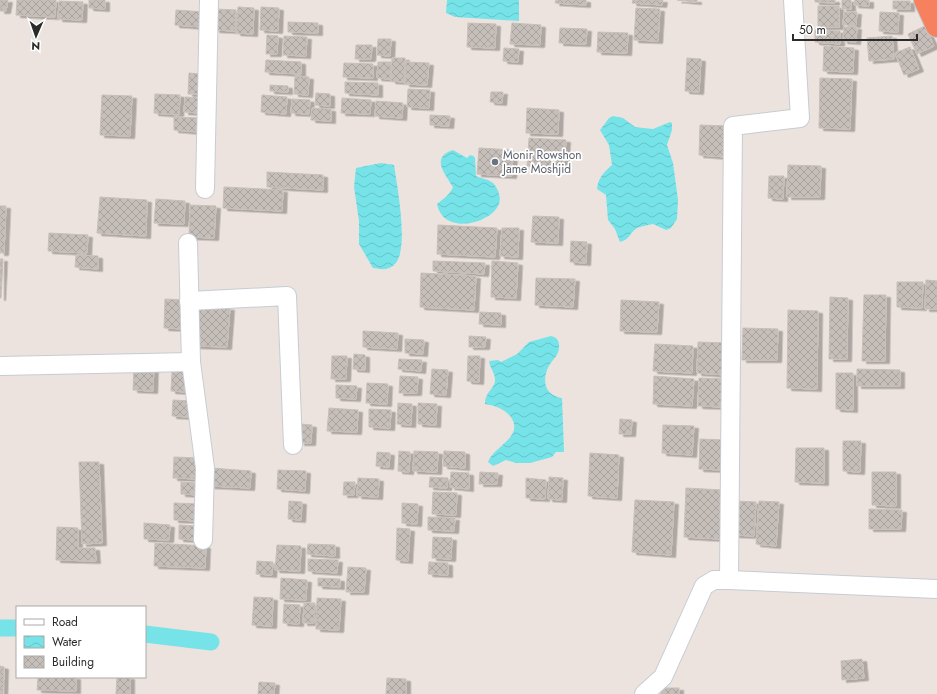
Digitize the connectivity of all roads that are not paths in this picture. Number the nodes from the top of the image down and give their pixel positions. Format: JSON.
{"nodes":[{"id":1,"x":209,"y":0,"type":"edge"},
{"id":2,"x":793,"y":0,"type":"edge"},
{"id":3,"x":925,"y":0,"type":"edge"},
{"id":4,"x":937,"y":26,"type":"edge"},
{"id":5,"x":205,"y":189,"type":"dead end"},
{"id":6,"x":188,"y":243,"type":"dead end"},
{"id":7,"x":189,"y":301,"type":"junction"},
{"id":8,"x":190,"y":362,"type":"junction"},
{"id":9,"x":0,"y":366,"type":"edge"},
{"id":10,"x":293,"y":444,"type":"dead end"},
{"id":11,"x":202,"y":540,"type":"dead end"},
{"id":12,"x":729,"y":580,"type":"junction"},
{"id":13,"x":937,"y":589,"type":"edge"},
{"id":14,"x":644,"y":694,"type":"edge"}],
"edges":[{"from":1,"to":5,"type":"street"},
{"from":2,"to":12,"type":"street"},
{"from":3,"to":4,"type":"highway"},
{"from":6,"to":7,"type":"street"},
{"from":7,"to":8,"type":"street"},
{"from":7,"to":10,"type":"street"},
{"from":8,"to":9,"type":"street"},
{"from":8,"to":11,"type":"street"},
{"from":12,"to":13,"type":"street"},
{"from":12,"to":14,"type":"street"}]}
